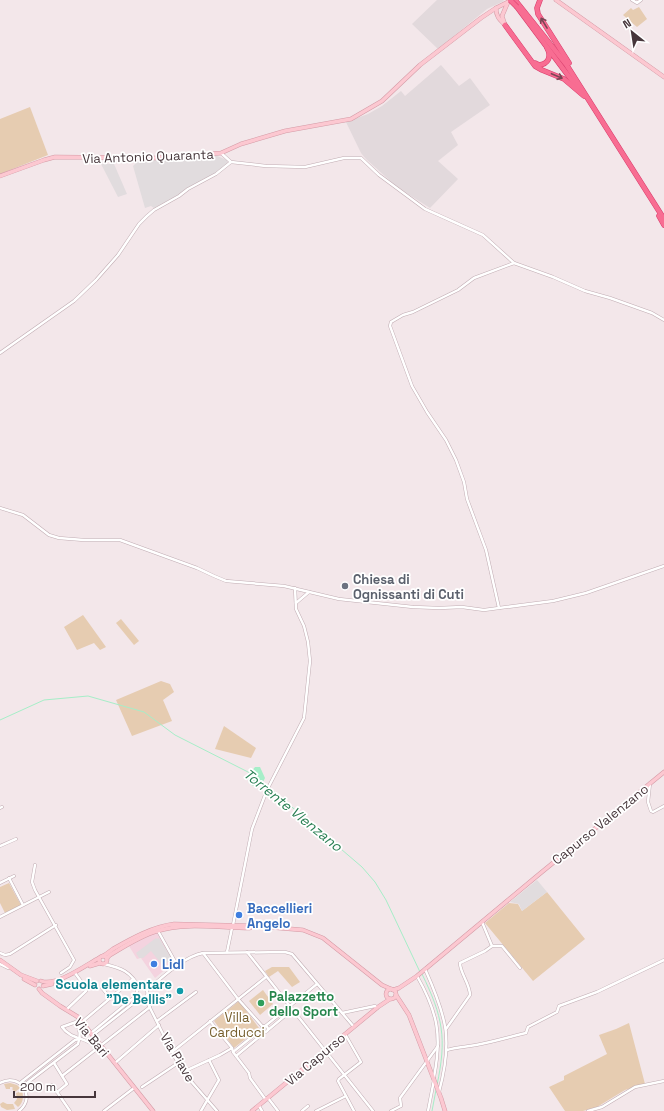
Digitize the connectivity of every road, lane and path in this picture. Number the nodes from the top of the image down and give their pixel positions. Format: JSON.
{"nodes":[{"id":1,"x":512,"y":0,"type":"edge"},
{"id":2,"x":540,"y":0,"type":"edge"},
{"id":3,"x":632,"y":0,"type":"edge"},
{"id":4,"x":641,"y":0,"type":"edge"},
{"id":5,"x":558,"y":1,"type":"edge"},
{"id":6,"x":518,"y":6,"type":"junction"},
{"id":7,"x":496,"y":8,"type":"junction"},
{"id":8,"x":485,"y":15,"type":"junction"},
{"id":9,"x":502,"y":16,"type":"junction"},
{"id":10,"x":498,"y":18,"type":"junction"},
{"id":11,"x":505,"y":25,"type":"junction"},
{"id":12,"x":534,"y":29,"type":"junction"},
{"id":13,"x":530,"y":58,"type":"junction"},
{"id":14,"x":664,"y":76,"type":"edge"},
{"id":15,"x":584,"y":96,"type":"junction"},
{"id":16,"x":600,"y":116,"type":"junction"},
{"id":17,"x":221,"y":153,"type":"junction"},
{"id":18,"x":230,"y":162,"type":"junction"},
{"id":19,"x":0,"y":176,"type":"edge"},
{"id":20,"x":664,"y":219,"type":"edge"},
{"id":21,"x":664,"y":225,"type":"edge"},
{"id":22,"x":514,"y":263,"type":"junction"},
{"id":23,"x":664,"y":320,"type":"edge"},
{"id":24,"x":0,"y":353,"type":"edge"},
{"id":25,"x":0,"y":508,"type":"edge"},
{"id":26,"x":664,"y":566,"type":"edge"},
{"id":27,"x":295,"y":588,"type":"junction"},
{"id":28,"x":310,"y":591,"type":"junction"},
{"id":29,"x":296,"y":603,"type":"junction"},
{"id":30,"x":499,"y":608,"type":"junction"},
{"id":31,"x":664,"y":772,"type":"edge"},
{"id":32,"x":650,"y":783,"type":"junction"},
{"id":33,"x":664,"y":806,"type":"edge"},
{"id":34,"x":16,"y":839,"type":"dead end"},
{"id":35,"x":0,"y":846,"type":"edge"},
{"id":36,"x":36,"y":865,"type":"dead end"},
{"id":37,"x":14,"y":876,"type":"dead end"},
{"id":38,"x":9,"y":878,"type":"junction"},
{"id":39,"x":0,"y":883,"type":"edge"},
{"id":40,"x":49,"y":892,"type":"dead end"},
{"id":41,"x":39,"y":897,"type":"junction"},
{"id":42,"x":23,"y":905,"type":"junction"},
{"id":43,"x":0,"y":917,"type":"edge"},
{"id":44,"x":482,"y":922,"type":"junction"},
{"id":45,"x":56,"y":925,"type":"junction"},
{"id":46,"x":233,"y":927,"type":"junction"},
{"id":47,"x":158,"y":930,"type":"junction"},
{"id":48,"x":492,"y":946,"type":"junction"},
{"id":49,"x":0,"y":952,"type":"edge"},
{"id":50,"x":227,"y":952,"type":"junction"},
{"id":51,"x":247,"y":952,"type":"junction"},
{"id":52,"x":203,"y":953,"type":"junction"},
{"id":53,"x":104,"y":958,"type":"junction"},
{"id":54,"x":664,"y":960,"type":"edge"},
{"id":55,"x":0,"y":962,"type":"edge"},
{"id":56,"x":102,"y":963,"type":"junction"},
{"id":57,"x":112,"y":965,"type":"junction"},
{"id":58,"x":177,"y":965,"type":"junction"},
{"id":59,"x":70,"y":967,"type":"junction"},
{"id":60,"x":520,"y":968,"type":"dead end"},
{"id":61,"x":425,"y":970,"type":"junction"},
{"id":62,"x":61,"y":973,"type":"dead end"},
{"id":63,"x":74,"y":973,"type":"junction"},
{"id":64,"x":418,"y":976,"type":"junction"},
{"id":65,"x":266,"y":977,"type":"junction"},
{"id":66,"x":133,"y":979,"type":"junction"},
{"id":67,"x":38,"y":983,"type":"junction"},
{"id":68,"x":317,"y":984,"type":"junction"},
{"id":69,"x":382,"y":985,"type":"junction"},
{"id":70,"x":42,"y":988,"type":"junction"},
{"id":71,"x":102,"y":988,"type":"dead end"},
{"id":72,"x":140,"y":989,"type":"junction"},
{"id":73,"x":147,"y":990,"type":"junction"},
{"id":74,"x":196,"y":992,"type":"dead end"},
{"id":75,"x":394,"y":992,"type":"junction"},
{"id":76,"x":137,"y":995,"type":"junction"},
{"id":77,"x":390,"y":997,"type":"junction"},
{"id":78,"x":110,"y":998,"type":"junction"},
{"id":79,"x":140,"y":998,"type":"junction"},
{"id":80,"x":145,"y":998,"type":"junction"},
{"id":81,"x":238,"y":999,"type":"junction"},
{"id":82,"x":402,"y":1003,"type":"junction"},
{"id":83,"x":290,"y":1006,"type":"junction"},
{"id":84,"x":150,"y":1007,"type":"junction"},
{"id":85,"x":378,"y":1008,"type":"junction"},
{"id":86,"x":66,"y":1010,"type":"junction"},
{"id":87,"x":292,"y":1010,"type":"junction"},
{"id":88,"x":284,"y":1011,"type":"junction"},
{"id":89,"x":342,"y":1013,"type":"junction"},
{"id":90,"x":287,"y":1015,"type":"junction"},
{"id":91,"x":81,"y":1020,"type":"junction"},
{"id":92,"x":157,"y":1021,"type":"junction"},
{"id":93,"x":210,"y":1021,"type":"junction"},
{"id":94,"x":76,"y":1022,"type":"junction"},
{"id":95,"x":159,"y":1025,"type":"junction"},
{"id":96,"x":263,"y":1027,"type":"junction"},
{"id":97,"x":354,"y":1027,"type":"junction"},
{"id":98,"x":446,"y":1029,"type":"junction"},
{"id":99,"x":266,"y":1031,"type":"junction"},
{"id":100,"x":92,"y":1034,"type":"junction"},
{"id":101,"x":345,"y":1034,"type":"junction"},
{"id":102,"x":80,"y":1039,"type":"junction"},
{"id":103,"x":438,"y":1046,"type":"junction"},
{"id":104,"x":99,"y":1047,"type":"junction"},
{"id":105,"x":240,"y":1047,"type":"junction"},
{"id":106,"x":232,"y":1048,"type":"junction"},
{"id":107,"x":447,"y":1050,"type":"junction"},
{"id":108,"x":243,"y":1051,"type":"junction"},
{"id":109,"x":324,"y":1051,"type":"junction"},
{"id":110,"x":172,"y":1052,"type":"junction"},
{"id":111,"x":233,"y":1052,"type":"junction"},
{"id":112,"x":236,"y":1056,"type":"junction"},
{"id":113,"x":51,"y":1060,"type":"junction"},
{"id":114,"x":209,"y":1060,"type":"junction"},
{"id":115,"x":427,"y":1062,"type":"junction"},
{"id":116,"x":54,"y":1063,"type":"junction"},
{"id":117,"x":115,"y":1063,"type":"junction"},
{"id":118,"x":178,"y":1063,"type":"junction"},
{"id":119,"x":184,"y":1072,"type":"junction"},
{"id":120,"x":344,"y":1075,"type":"junction"},
{"id":121,"x":62,"y":1076,"type":"junction"},
{"id":122,"x":434,"y":1079,"type":"junction"},
{"id":123,"x":664,"y":1081,"type":"edge"},
{"id":124,"x":0,"y":1083,"type":"edge"},
{"id":125,"x":20,"y":1083,"type":"junction"},
{"id":126,"x":52,"y":1085,"type":"dead end"},
{"id":127,"x":23,"y":1086,"type":"junction"},
{"id":128,"x":142,"y":1087,"type":"dead end"},
{"id":129,"x":134,"y":1088,"type":"junction"},
{"id":130,"x":57,"y":1092,"type":"junction"},
{"id":131,"x":439,"y":1092,"type":"junction"},
{"id":132,"x":346,"y":1096,"type":"junction"},
{"id":133,"x":267,"y":1099,"type":"junction"},
{"id":134,"x":207,"y":1100,"type":"junction"},
{"id":135,"x":259,"y":1106,"type":"junction"},
{"id":136,"x":308,"y":1106,"type":"dead end"},
{"id":137,"x":22,"y":1110,"type":"edge"},
{"id":138,"x":70,"y":1111,"type":"edge"},
{"id":139,"x":104,"y":1111,"type":"edge"},
{"id":140,"x":153,"y":1111,"type":"edge"},
{"id":141,"x":201,"y":1111,"type":"edge"},
{"id":142,"x":217,"y":1111,"type":"edge"},
{"id":143,"x":252,"y":1111,"type":"edge"},
{"id":144,"x":262,"y":1111,"type":"edge"},
{"id":145,"x":278,"y":1111,"type":"edge"},
{"id":146,"x":302,"y":1111,"type":"edge"},
{"id":147,"x":316,"y":1111,"type":"edge"},
{"id":148,"x":354,"y":1111,"type":"edge"},
{"id":149,"x":373,"y":1111,"type":"edge"},
{"id":150,"x":392,"y":1111,"type":"edge"},
{"id":151,"x":428,"y":1111,"type":"edge"},
{"id":152,"x":445,"y":1111,"type":"edge"},
{"id":153,"x":588,"y":1111,"type":"edge"}],
"edges":[{"from":1,"to":6,"type":"highway","bridge":true},
{"from":1,"to":7,"type":"street","name":"Via Antonio Quaranta"},
{"from":1,"to":9,"type":"street"},
{"from":16,"to":2,"type":"highway","one_way":true},
{"from":3,"to":4,"type":"street"},
{"from":5,"to":14,"type":"street"},
{"from":6,"to":12,"type":"highway"},
{"from":6,"to":16,"type":"highway"},
{"from":7,"to":8,"type":"street","name":"Via Antonio Quaranta"},
{"from":7,"to":9,"type":"street"},
{"from":7,"to":10,"type":"street"},
{"from":8,"to":10,"type":"street"},
{"from":8,"to":17,"type":"street","name":"Via Antonio Quaranta"},
{"from":9,"to":11,"type":"street"},
{"from":10,"to":11,"type":"street"},
{"from":11,"to":13,"type":"highway"},
{"from":12,"to":13,"type":"highway"},
{"from":12,"to":15,"type":"highway"},
{"from":13,"to":15,"type":"highway","one_way":true},
{"from":15,"to":21,"type":"highway"},
{"from":16,"to":20,"type":"highway"},
{"from":17,"to":18,"type":"street"},
{"from":17,"to":19,"type":"street","name":"Via Antonio Quaranta"},
{"from":18,"to":22,"type":"street"},
{"from":18,"to":24,"type":"street"},
{"from":22,"to":23,"type":"street"},
{"from":22,"to":30,"type":"street"},
{"from":25,"to":27,"type":"street"},
{"from":26,"to":30,"type":"street"},
{"from":27,"to":28,"type":"street"},
{"from":27,"to":29,"type":"street"},
{"from":28,"to":29,"type":"street"},
{"from":28,"to":30,"type":"street"},
{"from":29,"to":46,"type":"street"},
{"from":31,"to":32,"type":"street","name":"Capurso Valenzano"},
{"from":32,"to":33,"type":"street"},
{"from":32,"to":44,"type":"street","name":"Capurso Valenzano"},
{"from":34,"to":35,"type":"street"},
{"from":36,"to":41,"type":"street"},
{"from":37,"to":38,"type":"street"},
{"from":38,"to":39,"type":"street"},
{"from":38,"to":42,"type":"street"},
{"from":40,"to":41,"type":"street"},
{"from":41,"to":42,"type":"street"},
{"from":41,"to":45,"type":"street"},
{"from":42,"to":43,"type":"street"},
{"from":44,"to":48,"type":"street"},
{"from":44,"to":61,"type":"street","name":"Capurso Valenzano"},
{"from":45,"to":49,"type":"street"},
{"from":45,"to":59,"type":"street"},
{"from":46,"to":47,"type":"street"},
{"from":46,"to":50,"type":"street"},
{"from":46,"to":53,"type":"street"},
{"from":46,"to":69,"type":"street"},
{"from":47,"to":53,"type":"street"},
{"from":47,"to":58,"type":"street"},
{"from":48,"to":60,"type":"street"},
{"from":48,"to":98,"type":"street"},
{"from":50,"to":51,"type":"street"},
{"from":50,"to":52,"type":"street"},
{"from":51,"to":65,"type":"street"},
{"from":51,"to":68,"type":"street"},
{"from":52,"to":58,"type":"street"},
{"from":52,"to":81,"type":"street"},
{"from":53,"to":56,"type":"street"},
{"from":53,"to":56,"type":"street"},
{"from":53,"to":57,"type":"street"},
{"from":53,"to":63,"type":"street"},
{"from":54,"to":107,"type":"street"},
{"from":55,"to":67,"type":"street"},
{"from":55,"to":67,"type":"street"},
{"from":56,"to":57,"type":"street"},
{"from":56,"to":63,"type":"street"},
{"from":57,"to":66,"type":"street"},
{"from":58,"to":73,"type":"street"},
{"from":59,"to":62,"type":"street"},
{"from":59,"to":63,"type":"street"},
{"from":61,"to":64,"type":"street","name":"Capurso Valenzano"},
{"from":61,"to":98,"type":"street"},
{"from":63,"to":67,"type":"street"},
{"from":63,"to":70,"type":"street"},
{"from":63,"to":86,"type":"street"},
{"from":64,"to":75,"type":"street","name":"Capurso Valenzano"},
{"from":64,"to":103,"type":"street"},
{"from":65,"to":81,"type":"street"},
{"from":65,"to":83,"type":"street"},
{"from":66,"to":72,"type":"street"},
{"from":66,"to":78,"type":"street"},
{"from":67,"to":70,"type":"street"},
{"from":67,"to":70,"type":"street","name":"Via Bari"},
{"from":68,"to":83,"type":"street"},
{"from":68,"to":89,"type":"street"},
{"from":69,"to":75,"type":"street"},
{"from":69,"to":77,"type":"street"},
{"from":70,"to":86,"type":"street","name":"Via Bari"},
{"from":71,"to":78,"type":"street"},
{"from":72,"to":73,"type":"street"},
{"from":72,"to":76,"type":"street"},
{"from":73,"to":80,"type":"street"},
{"from":74,"to":92,"type":"street"},
{"from":75,"to":77,"type":"street"},
{"from":75,"to":77,"type":"street","name":"Capurso Valenzano"},
{"from":75,"to":82,"type":"street"},
{"from":76,"to":79,"type":"street"},
{"from":76,"to":100,"type":"street"},
{"from":77,"to":82,"type":"street"},
{"from":77,"to":85,"type":"street","name":"Via Capurso"},
{"from":78,"to":91,"type":"street"},
{"from":79,"to":80,"type":"street"},
{"from":79,"to":100,"type":"street"},
{"from":80,"to":84,"type":"street","name":"Via Piave"},
{"from":81,"to":93,"type":"street"},
{"from":81,"to":96,"type":"street"},
{"from":82,"to":115,"type":"street"},
{"from":83,"to":87,"type":"street"},
{"from":83,"to":88,"type":"street"},
{"from":84,"to":92,"type":"street","name":"Via Piave"},
{"from":84,"to":104,"type":"street"},
{"from":85,"to":89,"type":"street"},
{"from":85,"to":97,"type":"street","name":"Via Capurso"},
{"from":86,"to":91,"type":"street","name":"Via Bari"},
{"from":87,"to":90,"type":"street"},
{"from":87,"to":109,"type":"street"},
{"from":88,"to":90,"type":"street"},
{"from":88,"to":96,"type":"street"},
{"from":89,"to":97,"type":"street"},
{"from":90,"to":99,"type":"street"},
{"from":91,"to":94,"type":"street"},
{"from":91,"to":100,"type":"street","name":"Via Bari"},
{"from":92,"to":95,"type":"street","name":"Via Piave"},
{"from":93,"to":106,"type":"street"},
{"from":93,"to":110,"type":"street"},
{"from":94,"to":102,"type":"street"},
{"from":94,"to":102,"type":"street"},
{"from":95,"to":110,"type":"street","name":"Via Piave"},
{"from":95,"to":117,"type":"street"},
{"from":96,"to":99,"type":"street"},
{"from":96,"to":105,"type":"street"},
{"from":97,"to":101,"type":"street","name":"Via Capurso"},
{"from":98,"to":107,"type":"street"},
{"from":99,"to":108,"type":"street"},
{"from":100,"to":104,"type":"street","name":"Via Bari"},
{"from":101,"to":109,"type":"street","name":"Via Capurso"},
{"from":101,"to":120,"type":"street"},
{"from":102,"to":104,"type":"street"},
{"from":102,"to":113,"type":"street"},
{"from":102,"to":116,"type":"street"},
{"from":103,"to":115,"type":"street"},
{"from":103,"to":122,"type":"street"},
{"from":104,"to":117,"type":"street","name":"Via Bari"},
{"from":104,"to":121,"type":"street"},
{"from":105,"to":108,"type":"street"},
{"from":105,"to":111,"type":"street"},
{"from":106,"to":111,"type":"street"},
{"from":106,"to":114,"type":"street"},
{"from":107,"to":131,"type":"street"},
{"from":108,"to":112,"type":"street"},
{"from":109,"to":120,"type":"street"},
{"from":109,"to":133,"type":"street","name":"Via Capurso"},
{"from":110,"to":118,"type":"street","name":"Via Piave"},
{"from":111,"to":112,"type":"street"},
{"from":112,"to":133,"type":"street"},
{"from":113,"to":116,"type":"street"},
{"from":113,"to":125,"type":"street"},
{"from":114,"to":119,"type":"street"},
{"from":114,"to":134,"type":"street"},
{"from":115,"to":122,"type":"street"},
{"from":115,"to":150,"type":"street"},
{"from":116,"to":121,"type":"street"},
{"from":116,"to":127,"type":"street"},
{"from":117,"to":129,"type":"street","name":"Via Bari"},
{"from":118,"to":119,"type":"street","name":"Via Piave"},
{"from":118,"to":128,"type":"street"},
{"from":119,"to":134,"type":"street","name":"Via Piave"},
{"from":120,"to":132,"type":"street"},
{"from":120,"to":149,"type":"street"},
{"from":121,"to":130,"type":"street"},
{"from":122,"to":131,"type":"street"},
{"from":122,"to":151,"type":"street"},
{"from":123,"to":153,"type":"street"},
{"from":124,"to":125,"type":"street"},
{"from":125,"to":127,"type":"street"},
{"from":126,"to":130,"type":"street"},
{"from":127,"to":137,"type":"street"},
{"from":129,"to":139,"type":"street"},
{"from":129,"to":140,"type":"street","name":"Via Bari"},
{"from":130,"to":138,"type":"street"},
{"from":131,"to":152,"type":"street"},
{"from":132,"to":147,"type":"street"},
{"from":132,"to":148,"type":"street"},
{"from":133,"to":135,"type":"street","name":"Via Capurso"},
{"from":133,"to":145,"type":"street"},
{"from":134,"to":141,"type":"street"},
{"from":134,"to":142,"type":"street","name":"Via Piave"},
{"from":135,"to":143,"type":"street","name":"Via Capurso"},
{"from":135,"to":144,"type":"street"},
{"from":136,"to":146,"type":"street"}]}
